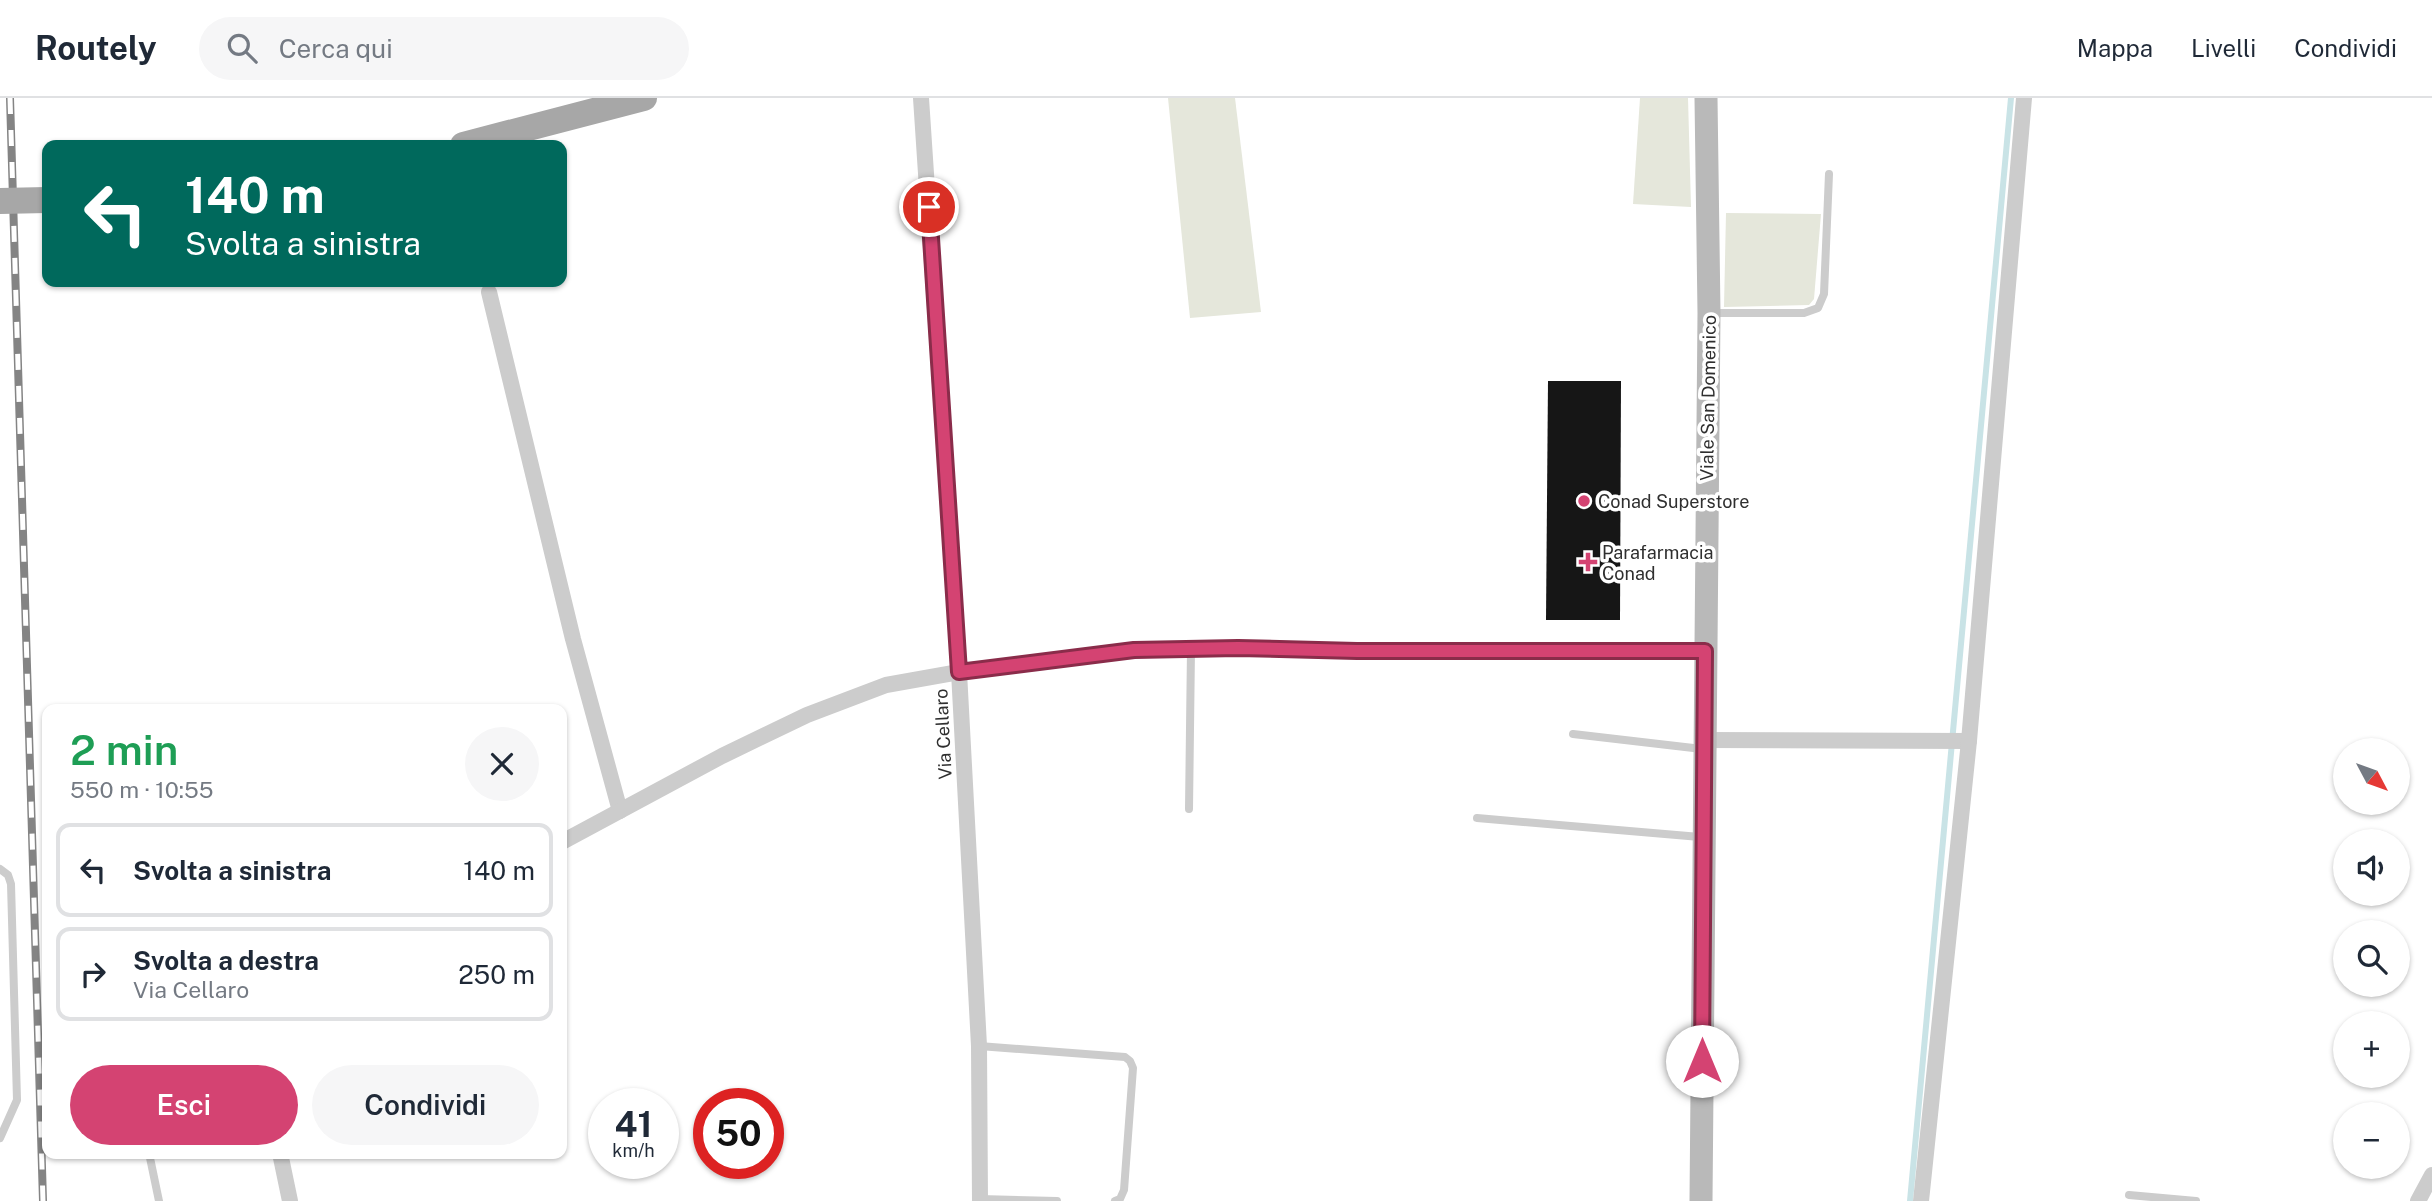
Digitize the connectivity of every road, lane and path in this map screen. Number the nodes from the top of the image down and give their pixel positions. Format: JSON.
{"nodes":[{"id":1,"x":644,"y":98,"type":"edge"},
{"id":2,"x":921,"y":98,"type":"edge"},
{"id":3,"x":1706,"y":98,"type":"edge"},
{"id":4,"x":2024,"y":98,"type":"edge"},
{"id":5,"x":482,"y":140,"type":"edge"},
{"id":6,"x":1829,"y":174,"type":"dead end"},
{"id":7,"x":42,"y":200,"type":"edge"},
{"id":8,"x":0,"y":201,"type":"edge"},
{"id":9,"x":489,"y":292,"type":"dead end"},
{"id":10,"x":1709,"y":313,"type":"junction"},
{"id":11,"x":1191,"y":649,"type":"junction"},
{"id":12,"x":1705,"y":651,"type":"junction"},
{"id":13,"x":959,"y":672,"type":"junction"},
{"id":14,"x":1573,"y":734,"type":"dead end"},
{"id":15,"x":1965,"y":741,"type":"junction"},
{"id":16,"x":1704,"y":744,"type":"junction"},
{"id":17,"x":1189,"y":809,"type":"dead end"},
{"id":18,"x":620,"y":811,"type":"junction"},
{"id":19,"x":1477,"y":818,"type":"dead end"},
{"id":20,"x":1703,"y":838,"type":"junction"},
{"id":21,"x":567,"y":839,"type":"edge"},
{"id":22,"x":0,"y":869,"type":"edge"},
{"id":23,"x":979,"y":1046,"type":"junction"},
{"id":24,"x":0,"y":1138,"type":"edge"},
{"id":25,"x":150,"y":1159,"type":"edge"},
{"id":26,"x":281,"y":1159,"type":"edge"},
{"id":27,"x":2432,"y":1175,"type":"edge"},
{"id":28,"x":2129,"y":1195,"type":"dead end"},
{"id":29,"x":980,"y":1200,"type":"edge"},
{"id":30,"x":159,"y":1201,"type":"edge"},
{"id":31,"x":290,"y":1201,"type":"edge"},
{"id":32,"x":1057,"y":1201,"type":"edge"},
{"id":33,"x":1115,"y":1201,"type":"edge"},
{"id":34,"x":1701,"y":1201,"type":"edge"},
{"id":35,"x":1921,"y":1201,"type":"edge"},
{"id":36,"x":2196,"y":1201,"type":"edge"},
{"id":37,"x":2418,"y":1201,"type":"edge"}],
"edges":[{"from":1,"to":5,"type":"main road"},
{"from":2,"to":13,"type":"street","name":"Via Cellaro"},
{"from":3,"to":10,"type":"main road","name":"Viale San Domenico"},
{"from":4,"to":15,"type":"street"},
{"from":6,"to":10,"type":"lane"},
{"from":7,"to":8,"type":"main road","bridge":true},
{"from":9,"to":18,"type":"street"},
{"from":10,"to":12,"type":"main road","name":"Viale San Domenico"},
{"from":11,"to":12,"type":"street"},
{"from":11,"to":13,"type":"street"},
{"from":11,"to":17,"type":"lane"},
{"from":12,"to":16,"type":"main road","name":"Viale San Domenico"},
{"from":13,"to":18,"type":"street"},
{"from":13,"to":23,"type":"street","name":"Via Cellaro"},
{"from":14,"to":16,"type":"lane"},
{"from":15,"to":16,"type":"street"},
{"from":15,"to":35,"type":"street"},
{"from":16,"to":20,"type":"main road","name":"Viale San Domenico"},
{"from":18,"to":21,"type":"street"},
{"from":19,"to":20,"type":"lane"},
{"from":20,"to":34,"type":"main road","name":"Viale San Domenico"},
{"from":22,"to":24,"type":"lane"},
{"from":23,"to":29,"type":"street","name":"Via Cellaro"},
{"from":23,"to":33,"type":"lane"},
{"from":25,"to":30,"type":"lane"},
{"from":26,"to":31,"type":"street"},
{"from":27,"to":37,"type":"street"},
{"from":28,"to":36,"type":"lane"},
{"from":29,"to":32,"type":"lane"}]}
